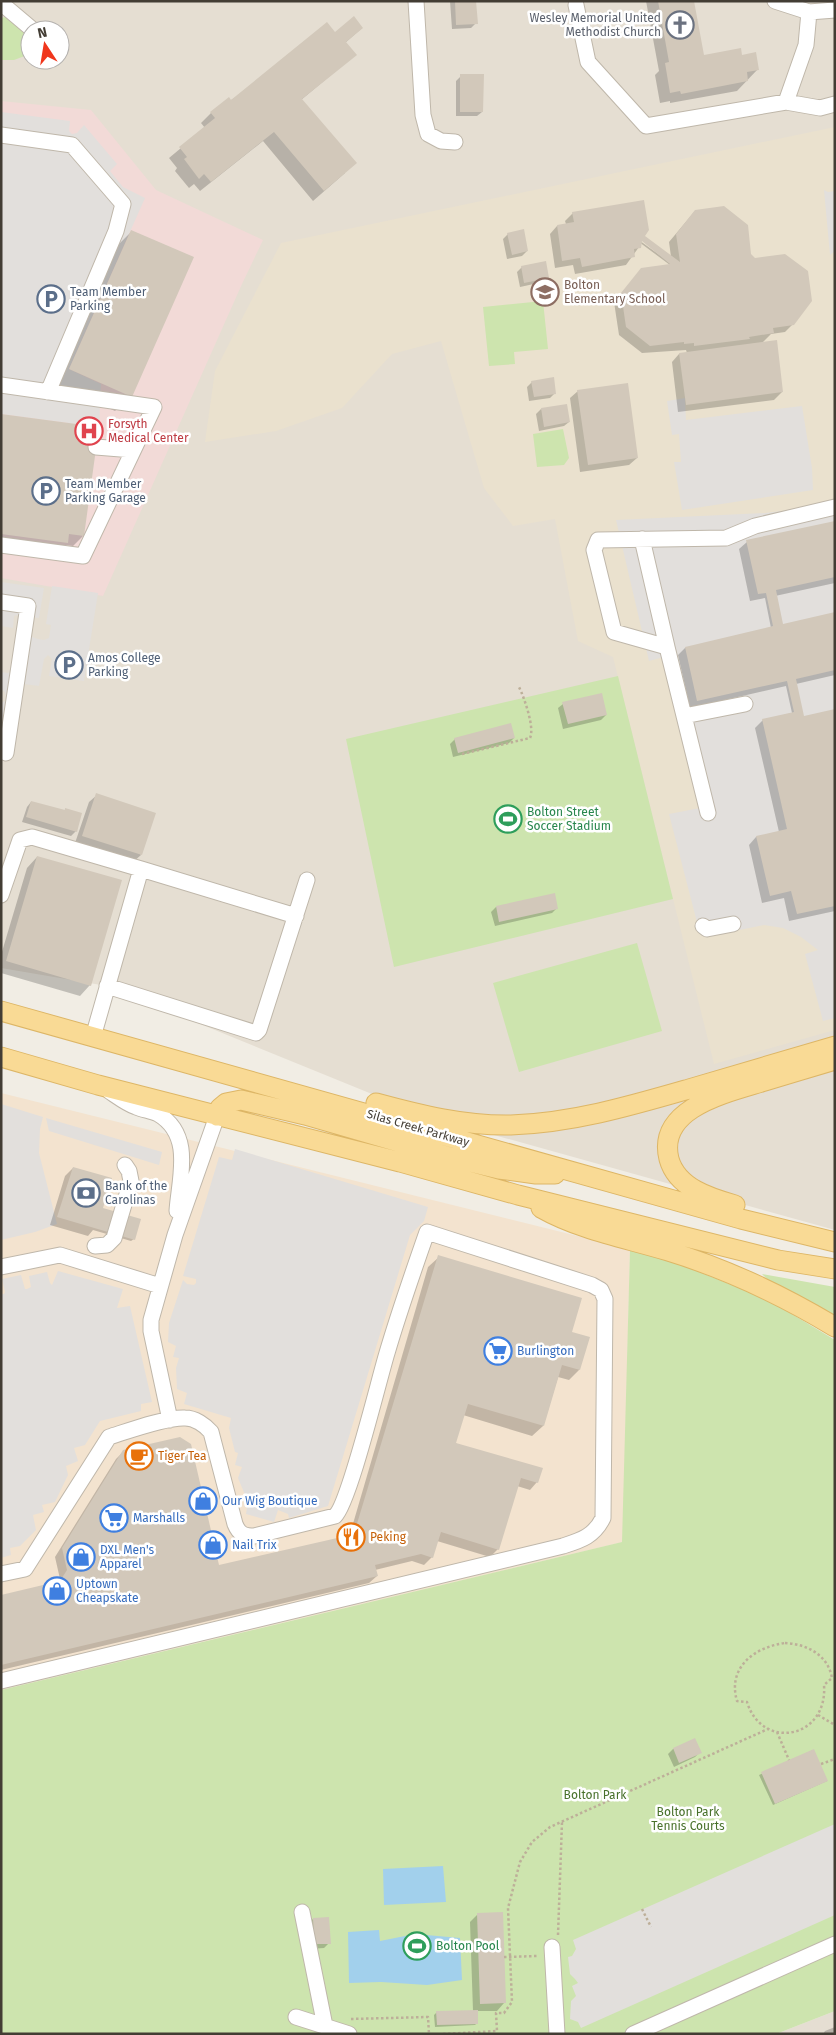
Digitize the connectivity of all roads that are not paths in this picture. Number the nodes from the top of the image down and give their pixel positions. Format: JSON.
{"nodes":[{"id":1,"x":416,"y":1,"type":"edge"},
{"id":2,"x":775,"y":1,"type":"edge"},
{"id":3,"x":1,"y":3,"type":"edge"},
{"id":4,"x":576,"y":5,"type":"dead end"},
{"id":5,"x":835,"y":10,"type":"edge"},
{"id":6,"x":809,"y":12,"type":"junction"},
{"id":7,"x":22,"y":20,"type":"edge"},
{"id":8,"x":786,"y":102,"type":"junction"},
{"id":9,"x":835,"y":104,"type":"edge"},
{"id":10,"x":1,"y":135,"type":"edge"},
{"id":11,"x":455,"y":142,"type":"dead end"},
{"id":12,"x":1,"y":385,"type":"edge"},
{"id":13,"x":48,"y":392,"type":"junction"},
{"id":14,"x":96,"y":447,"type":"dead end"},
{"id":15,"x":133,"y":450,"type":"junction"},
{"id":16,"x":835,"y":507,"type":"edge"},
{"id":17,"x":642,"y":540,"type":"junction"},
{"id":18,"x":1,"y":545,"type":"edge"},
{"id":19,"x":1,"y":602,"type":"edge"},
{"id":20,"x":667,"y":647,"type":"junction"},
{"id":21,"x":745,"y":704,"type":"dead end"},
{"id":22,"x":684,"y":716,"type":"junction"},
{"id":23,"x":6,"y":753,"type":"dead end"},
{"id":24,"x":708,"y":813,"type":"dead end"},
{"id":25,"x":141,"y":869,"type":"junction"},
{"id":26,"x":307,"y":880,"type":"dead end"},
{"id":27,"x":1,"y":895,"type":"edge"},
{"id":28,"x":296,"y":916,"type":"junction"},
{"id":29,"x":733,"y":924,"type":"dead end"},
{"id":30,"x":704,"y":926,"type":"dead end"},
{"id":31,"x":107,"y":986,"type":"junction"},
{"id":32,"x":1,"y":1011,"type":"edge"},
{"id":33,"x":93,"y":1037,"type":"junction"},
{"id":34,"x":835,"y":1046,"type":"edge"},
{"id":35,"x":1,"y":1057,"type":"edge"},
{"id":36,"x":835,"y":1060,"type":"edge"},
{"id":37,"x":98,"y":1084,"type":"junction"},
{"id":38,"x":281,"y":1089,"type":"junction"},
{"id":39,"x":217,"y":1116,"type":"junction"},
{"id":40,"x":125,"y":1165,"type":"dead end"},
{"id":41,"x":579,"y":1174,"type":"junction"},
{"id":42,"x":518,"y":1196,"type":"junction"},
{"id":43,"x":175,"y":1235,"type":"junction"},
{"id":44,"x":829,"y":1241,"type":"edge"},
{"id":45,"x":95,"y":1246,"type":"dead end"},
{"id":46,"x":1,"y":1267,"type":"edge"},
{"id":47,"x":835,"y":1269,"type":"edge"},
{"id":48,"x":160,"y":1286,"type":"junction"},
{"id":49,"x":835,"y":1327,"type":"edge"},
{"id":50,"x":170,"y":1420,"type":"junction"},
{"id":51,"x":1,"y":1574,"type":"edge"},
{"id":52,"x":1,"y":1681,"type":"edge"},
{"id":53,"x":302,"y":1912,"type":"dead end"},
{"id":54,"x":835,"y":1944,"type":"edge"},
{"id":55,"x":552,"y":1947,"type":"road end"},
{"id":56,"x":296,"y":2016,"type":"dead end"},
{"id":57,"x":324,"y":2023,"type":"junction"},
{"id":58,"x":349,"y":2034,"type":"edge"},
{"id":59,"x":557,"y":2034,"type":"edge"},
{"id":60,"x":633,"y":2034,"type":"edge"}],
"edges":[{"from":1,"to":11,"type":"lane"},
{"from":2,"to":6,"type":"lane"},
{"from":3,"to":7,"type":"lane"},
{"from":4,"to":8,"type":"lane"},
{"from":5,"to":6,"type":"lane"},
{"from":6,"to":8,"type":"lane"},
{"from":8,"to":9,"type":"lane"},
{"from":10,"to":13,"type":"lane"},
{"from":12,"to":13,"type":"lane"},
{"from":13,"to":15,"type":"lane"},
{"from":14,"to":15,"type":"lane"},
{"from":15,"to":18,"type":"lane"},
{"from":16,"to":17,"type":"lane"},
{"from":17,"to":20,"type":"lane"},
{"from":17,"to":20,"type":"lane"},
{"from":19,"to":23,"type":"lane"},
{"from":20,"to":22,"type":"lane"},
{"from":21,"to":22,"type":"lane"},
{"from":22,"to":24,"type":"lane"},
{"from":25,"to":27,"type":"lane"},
{"from":25,"to":28,"type":"lane"},
{"from":25,"to":31,"type":"lane"},
{"from":26,"to":28,"type":"lane"},
{"from":28,"to":31,"type":"lane"},
{"from":29,"to":30,"type":"lane"},
{"from":31,"to":33,"type":"lane"},
{"from":32,"to":33,"type":"main road","name":"Silas Creek Parkway"},
{"from":33,"to":38,"type":"main road","name":"Silas Creek Parkway"},
{"from":34,"to":38,"type":"main road"},
{"from":35,"to":37,"type":"main road"},
{"from":36,"to":44,"type":"main road"},
{"from":37,"to":39,"type":"main road"},
{"from":37,"to":43,"type":"lane"},
{"from":38,"to":41,"type":"main road","name":"Silas Creek Parkway"},
{"from":39,"to":41,"type":"main road"},
{"from":39,"to":42,"type":"main road"},
{"from":39,"to":43,"type":"lane"},
{"from":40,"to":45,"type":"lane"},
{"from":41,"to":44,"type":"main road","name":"Silas Creek Parkway"},
{"from":42,"to":47,"type":"main road"},
{"from":42,"to":49,"type":"main road"},
{"from":43,"to":48,"type":"lane"},
{"from":46,"to":48,"type":"lane"},
{"from":48,"to":50,"type":"lane"},
{"from":50,"to":51,"type":"lane"},
{"from":50,"to":52,"type":"lane"},
{"from":53,"to":57,"type":"lane"},
{"from":54,"to":60,"type":"lane"},
{"from":55,"to":59,"type":"lane"},
{"from":56,"to":57,"type":"lane"},
{"from":57,"to":58,"type":"lane"}]}
